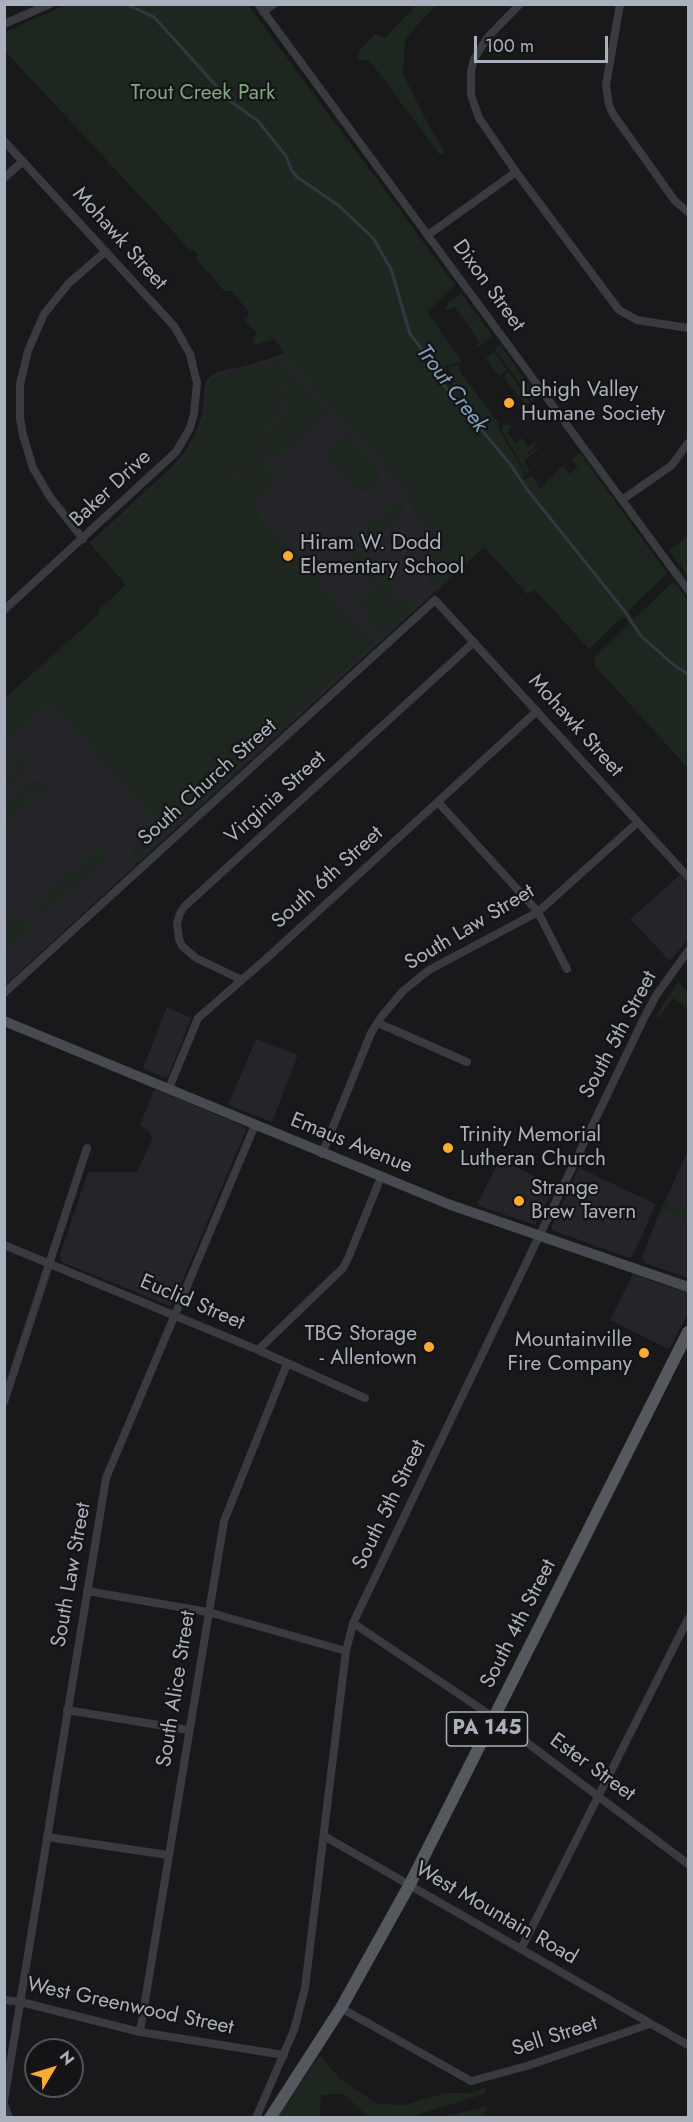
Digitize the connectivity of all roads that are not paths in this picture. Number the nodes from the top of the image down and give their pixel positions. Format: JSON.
{"nodes":[{"id":1,"x":50,"y":4,"type":"edge"},
{"id":2,"x":258,"y":4,"type":"edge"},
{"id":3,"x":273,"y":4,"type":"edge"},
{"id":4,"x":520,"y":4,"type":"edge"},
{"id":5,"x":620,"y":4,"type":"edge"},
{"id":6,"x":263,"y":12,"type":"junction"},
{"id":7,"x":4,"y":24,"type":"edge"},
{"id":8,"x":4,"y":141,"type":"edge"},
{"id":9,"x":23,"y":161,"type":"junction"},
{"id":10,"x":516,"y":172,"type":"junction"},
{"id":11,"x":4,"y":178,"type":"edge"},
{"id":12,"x":688,"y":212,"type":"edge"},
{"id":13,"x":428,"y":235,"type":"junction"},
{"id":14,"x":106,"y":251,"type":"junction"},
{"id":15,"x":688,"y":328,"type":"edge"},
{"id":16,"x":195,"y":369,"type":"joint"},
{"id":17,"x":688,"y":443,"type":"edge"},
{"id":18,"x":622,"y":500,"type":"junction"},
{"id":19,"x":83,"y":539,"type":"junction"},
{"id":20,"x":688,"y":590,"type":"edge"},
{"id":21,"x":435,"y":600,"type":"joint"},
{"id":22,"x":4,"y":610,"type":"edge"},
{"id":23,"x":474,"y":642,"type":"junction"},
{"id":24,"x":537,"y":711,"type":"junction"},
{"id":25,"x":438,"y":802,"type":"junction"},
{"id":26,"x":638,"y":822,"type":"junction"},
{"id":27,"x":688,"y":877,"type":"edge"},
{"id":28,"x":538,"y":912,"type":"junction"},
{"id":29,"x":688,"y":951,"type":"edge"},
{"id":30,"x":567,"y":969,"type":"dead end"},
{"id":31,"x":242,"y":980,"type":"junction"},
{"id":32,"x":4,"y":993,"type":"edge"},
{"id":33,"x":4,"y":1021,"type":"edge"},
{"id":34,"x":378,"y":1023,"type":"junction"},
{"id":35,"x":467,"y":1062,"type":"dead end"},
{"id":36,"x":169,"y":1088,"type":"junction"},
{"id":37,"x":255,"y":1125,"type":"junction"},
{"id":38,"x":87,"y":1148,"type":"dead end"},
{"id":39,"x":322,"y":1154,"type":"junction"},
{"id":40,"x":381,"y":1177,"type":"junction"},
{"id":41,"x":540,"y":1236,"type":"junction"},
{"id":42,"x":4,"y":1245,"type":"edge"},
{"id":43,"x":49,"y":1264,"type":"junction"},
{"id":44,"x":688,"y":1287,"type":"edge"},
{"id":45,"x":175,"y":1315,"type":"junction"},
{"id":46,"x":688,"y":1332,"type":"edge"},
{"id":47,"x":258,"y":1350,"type":"junction"},
{"id":48,"x":287,"y":1364,"type":"junction"},
{"id":49,"x":365,"y":1398,"type":"dead end"},
{"id":50,"x":4,"y":1402,"type":"edge"},
{"id":51,"x":87,"y":1591,"type":"junction"},
{"id":52,"x":208,"y":1612,"type":"junction"},
{"id":53,"x":688,"y":1619,"type":"edge"},
{"id":54,"x":353,"y":1623,"type":"junction"},
{"id":55,"x":346,"y":1651,"type":"junction"},
{"id":56,"x":67,"y":1710,"type":"junction"},
{"id":57,"x":494,"y":1718,"type":"junction"},
{"id":58,"x":189,"y":1730,"type":"junction"},
{"id":59,"x":598,"y":1796,"type":"junction"},
{"id":60,"x":324,"y":1836,"type":"junction"},
{"id":61,"x":47,"y":1837,"type":"junction"},
{"id":62,"x":168,"y":1856,"type":"junction"},
{"id":63,"x":688,"y":1864,"type":"edge"},
{"id":64,"x":410,"y":1884,"type":"junction"},
{"id":65,"x":521,"y":1949,"type":"junction"},
{"id":66,"x":4,"y":2000,"type":"edge"},
{"id":67,"x":21,"y":2002,"type":"junction"},
{"id":68,"x":341,"y":2008,"type":"junction"},
{"id":69,"x":650,"y":2024,"type":"junction"},
{"id":70,"x":140,"y":2032,"type":"junction"},
{"id":71,"x":688,"y":2045,"type":"edge"},
{"id":72,"x":284,"y":2055,"type":"junction"},
{"id":73,"x":4,"y":2103,"type":"edge"},
{"id":74,"x":9,"y":2118,"type":"edge"},
{"id":75,"x":256,"y":2118,"type":"edge"},
{"id":76,"x":270,"y":2118,"type":"edge"}],
"edges":[{"from":1,"to":7,"type":"street"},
{"from":2,"to":6,"type":"street","name":"Dixon Street"},
{"from":3,"to":6,"type":"street"},
{"from":4,"to":10,"type":"street"},
{"from":5,"to":12,"type":"street"},
{"from":6,"to":13,"type":"street","name":"Dixon Street"},
{"from":8,"to":9,"type":"street","name":"Mohawk Street"},
{"from":9,"to":11,"type":"street"},
{"from":9,"to":14,"type":"street","name":"Mohawk Street"},
{"from":10,"to":13,"type":"street"},
{"from":10,"to":15,"type":"street"},
{"from":13,"to":18,"type":"street","name":"Dixon Street"},
{"from":14,"to":16,"type":"street","name":"Mohawk Street"},
{"from":14,"to":19,"type":"street"},
{"from":16,"to":19,"type":"street","name":"Baker Drive"},
{"from":17,"to":18,"type":"street"},
{"from":18,"to":20,"type":"street","name":"Dixon Street"},
{"from":19,"to":22,"type":"street","name":"Baker Drive"},
{"from":21,"to":23,"type":"street","name":"Mohawk Street"},
{"from":21,"to":32,"type":"street","name":"South Church Street"},
{"from":23,"to":24,"type":"street","name":"Mohawk Street"},
{"from":23,"to":31,"type":"street","name":"Virginia Street"},
{"from":24,"to":25,"type":"street","name":"South 6th Street"},
{"from":24,"to":26,"type":"street","name":"Mohawk Street"},
{"from":25,"to":28,"type":"street"},
{"from":25,"to":31,"type":"street","name":"South 6th Street"},
{"from":26,"to":27,"type":"street","name":"Mohawk Street"},
{"from":26,"to":28,"type":"street","name":"South Law Street"},
{"from":28,"to":30,"type":"street"},
{"from":28,"to":34,"type":"street","name":"South Law Street"},
{"from":29,"to":41,"type":"street","name":"South 5th Street"},
{"from":31,"to":36,"type":"street","name":"South 6th Street"},
{"from":33,"to":36,"type":"main road","name":"Emaus Avenue"},
{"from":34,"to":35,"type":"street"},
{"from":34,"to":39,"type":"street","name":"South Law Street"},
{"from":36,"to":37,"type":"main road","name":"Emaus Avenue"},
{"from":37,"to":39,"type":"main road","name":"Emaus Avenue"},
{"from":37,"to":45,"type":"street","name":"South Law Street"},
{"from":38,"to":43,"type":"street"},
{"from":39,"to":40,"type":"main road","name":"Emaus Avenue"},
{"from":40,"to":41,"type":"main road","name":"Emaus Avenue"},
{"from":40,"to":47,"type":"street"},
{"from":41,"to":44,"type":"main road","name":"Emaus Avenue"},
{"from":41,"to":54,"type":"street","name":"South 5th Street"},
{"from":42,"to":43,"type":"street","name":"Euclid Street"},
{"from":43,"to":45,"type":"street","name":"Euclid Street"},
{"from":43,"to":50,"type":"street"},
{"from":45,"to":47,"type":"street","name":"Euclid Street"},
{"from":45,"to":51,"type":"street","name":"South Law Street"},
{"from":46,"to":57,"type":"main road","name":"South 4th Street","number":"PA 145"},
{"from":47,"to":48,"type":"street","name":"Euclid Street"},
{"from":48,"to":49,"type":"street","name":"Euclid Street"},
{"from":48,"to":52,"type":"street","name":"South Alice Street"},
{"from":51,"to":52,"type":"street"},
{"from":51,"to":56,"type":"street","name":"South Law Street"},
{"from":52,"to":55,"type":"street"},
{"from":52,"to":58,"type":"street","name":"South Alice Street"},
{"from":53,"to":59,"type":"street"},
{"from":54,"to":55,"type":"street","name":"South 5th Street"},
{"from":54,"to":57,"type":"street","name":"Ester Street"},
{"from":55,"to":60,"type":"street","name":"South 5th Street"},
{"from":56,"to":58,"type":"street"},
{"from":56,"to":61,"type":"street","name":"South Law Street"},
{"from":57,"to":59,"type":"street","name":"Ester Street"},
{"from":57,"to":64,"type":"main road","name":"South 4th Street","number":"PA 145"},
{"from":58,"to":62,"type":"street","name":"South Alice Street"},
{"from":59,"to":63,"type":"street","name":"Ester Street"},
{"from":59,"to":65,"type":"street"},
{"from":60,"to":64,"type":"street","name":"West Mountain Road"},
{"from":60,"to":72,"type":"street","name":"South 5th Street"},
{"from":61,"to":62,"type":"street"},
{"from":61,"to":67,"type":"street","name":"South Law Street"},
{"from":62,"to":70,"type":"street","name":"South Alice Street"},
{"from":64,"to":65,"type":"street","name":"West Mountain Road"},
{"from":64,"to":68,"type":"main road","name":"South 4th Street","number":"PA 145"},
{"from":65,"to":69,"type":"street","name":"West Mountain Road"},
{"from":66,"to":67,"type":"street","name":"West Greenwood Street"},
{"from":67,"to":70,"type":"street","name":"West Greenwood Street"},
{"from":67,"to":73,"type":"street","name":"South Law Street"},
{"from":68,"to":69,"type":"street","name":"Sell Street"},
{"from":68,"to":76,"type":"main road","name":"South 4th Street","number":"PA 145"},
{"from":69,"to":71,"type":"street","name":"West Mountain Road"},
{"from":70,"to":72,"type":"street","name":"West Greenwood Street"},
{"from":72,"to":75,"type":"street","name":"South 5th Street"},
{"from":73,"to":74,"type":"street"}]}
